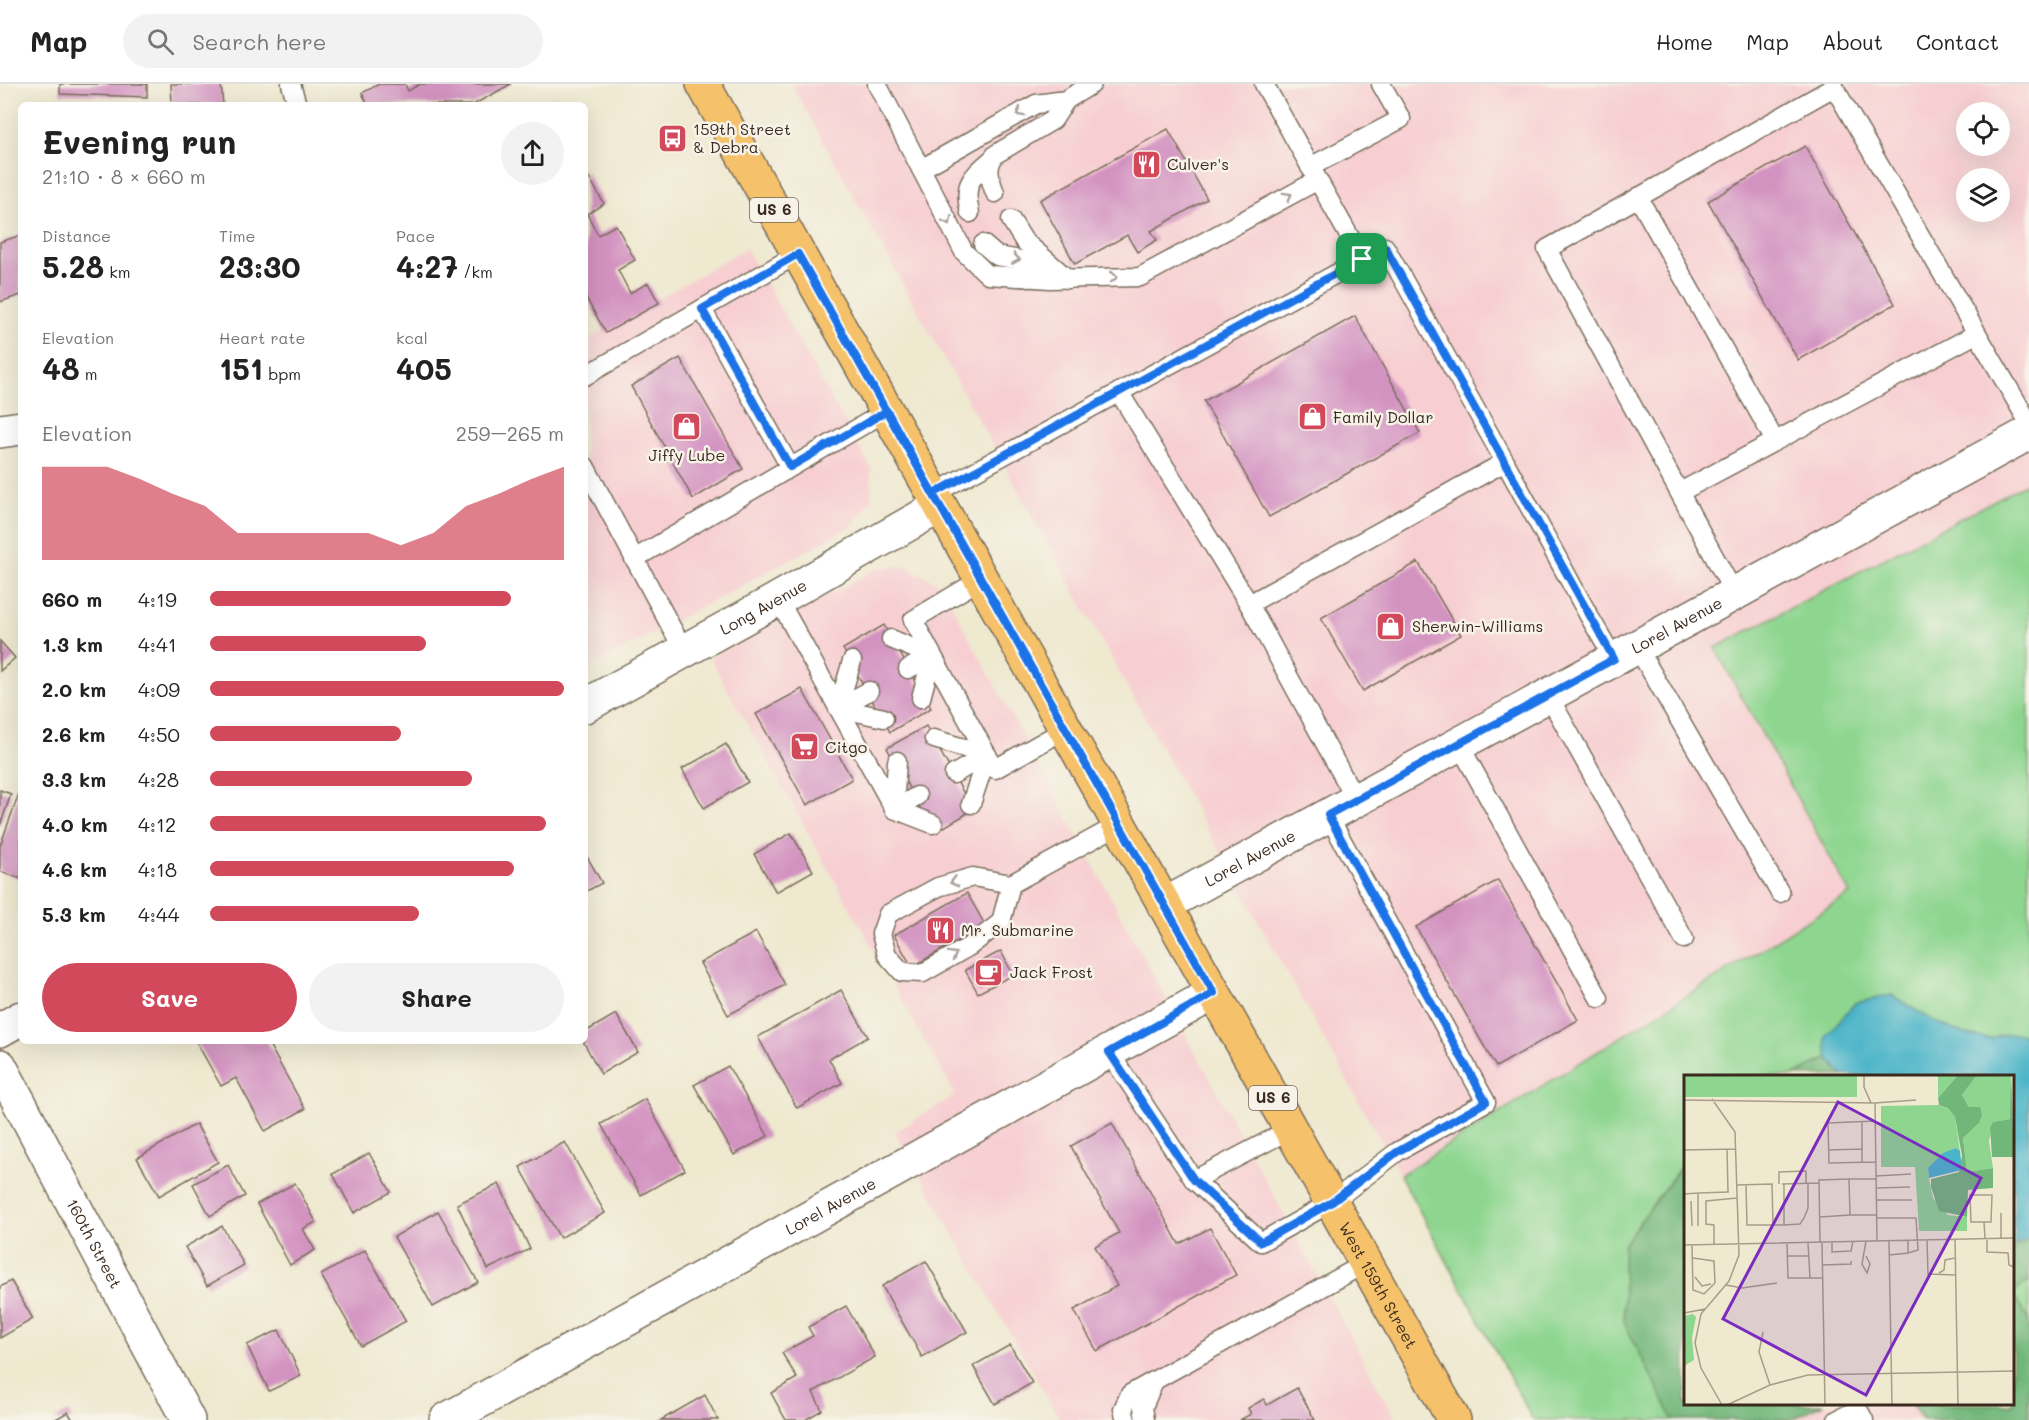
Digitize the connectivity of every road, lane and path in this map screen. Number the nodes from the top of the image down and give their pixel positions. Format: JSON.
{"nodes":[{"id":1,"x":291,"y":84,"type":"edge"},
{"id":2,"x":703,"y":84,"type":"edge"},
{"id":3,"x":877,"y":84,"type":"edge"},
{"id":4,"x":1092,"y":84,"type":"edge"},
{"id":5,"x":1264,"y":84,"type":"edge"},
{"id":6,"x":1381,"y":84,"type":"edge"},
{"id":7,"x":1066,"y":100,"type":"junction"},
{"id":8,"x":296,"y":102,"type":"edge"},
{"id":9,"x":991,"y":160,"type":"junction"},
{"id":10,"x":921,"y":169,"type":"junction"},
{"id":11,"x":1314,"y":173,"type":"junction"},
{"id":12,"x":995,"y":193,"type":"dead end"},
{"id":13,"x":1638,"y":197,"type":"junction"},
{"id":14,"x":970,"y":213,"type":"dead end"},
{"id":15,"x":1011,"y":220,"type":"dead end"},
{"id":16,"x":983,"y":244,"type":"dead end"},
{"id":17,"x":798,"y":254,"type":"junction"},
{"id":18,"x":1362,"y":259,"type":"junction"},
{"id":19,"x":1053,"y":266,"type":"junction"},
{"id":20,"x":1068,"y":279,"type":"junction"},
{"id":21,"x":702,"y":309,"type":"junction"},
{"id":22,"x":1976,"y":334,"type":"junction"},
{"id":23,"x":588,"y":374,"type":"edge"},
{"id":24,"x":1119,"y":392,"type":"junction"},
{"id":25,"x":887,"y":411,"type":"junction"},
{"id":26,"x":2029,"y":423,"type":"edge"},
{"id":27,"x":18,"y":428,"type":"edge"},
{"id":28,"x":0,"y":431,"type":"edge"},
{"id":29,"x":2029,"y":433,"type":"edge"},
{"id":30,"x":1775,"y":441,"type":"junction"},
{"id":31,"x":1505,"y":462,"type":"junction"},
{"id":32,"x":790,"y":467,"type":"junction"},
{"id":33,"x":588,"y":472,"type":"edge"},
{"id":34,"x":1680,"y":492,"type":"junction"},
{"id":35,"x":937,"y":500,"type":"junction"},
{"id":36,"x":634,"y":559,"type":"junction"},
{"id":37,"x":981,"y":579,"type":"junction"},
{"id":38,"x":1734,"y":593,"type":"junction"},
{"id":39,"x":778,"y":599,"type":"junction"},
{"id":40,"x":1249,"y":604,"type":"junction"},
{"id":41,"x":891,"y":639,"type":"dead end"},
{"id":42,"x":684,"y":651,"type":"junction"},
{"id":43,"x":1626,"y":653,"type":"junction"},
{"id":44,"x":932,"y":656,"type":"junction"},
{"id":45,"x":852,"y":661,"type":"dead end"},
{"id":46,"x":908,"y":669,"type":"dead end"},
{"id":47,"x":869,"y":691,"type":"dead end"},
{"id":48,"x":1548,"y":695,"type":"junction"},
{"id":49,"x":921,"y":698,"type":"dead end"},
{"id":50,"x":588,"y":704,"type":"edge"},
{"id":51,"x":838,"y":708,"type":"junction"},
{"id":52,"x":884,"y":718,"type":"dead end"},
{"id":53,"x":1066,"y":729,"type":"junction"},
{"id":54,"x":934,"y":739,"type":"dead end"},
{"id":55,"x":1460,"y":744,"type":"junction"},
{"id":56,"x":987,"y":755,"type":"junction"},
{"id":57,"x":897,"y":761,"type":"dead end"},
{"id":58,"x":954,"y":774,"type":"dead end"},
{"id":59,"x":917,"y":796,"type":"dead end"},
{"id":60,"x":971,"y":804,"type":"dead end"},
{"id":61,"x":1342,"y":808,"type":"junction"},
{"id":62,"x":894,"y":809,"type":"junction"},
{"id":63,"x":933,"y":824,"type":"dead end"},
{"id":64,"x":1119,"y":824,"type":"junction"},
{"id":65,"x":1011,"y":884,"type":"junction"},
{"id":66,"x":1780,"y":893,"type":"dead end"},
{"id":67,"x":1164,"y":905,"type":"junction"},
{"id":68,"x":1684,"y":939,"type":"dead end"},
{"id":69,"x":1214,"y":993,"type":"junction"},
{"id":70,"x":1599,"y":998,"type":"dead end"},
{"id":71,"x":18,"y":1020,"type":"edge"},
{"id":72,"x":0,"y":1030,"type":"edge"},
{"id":73,"x":1109,"y":1052,"type":"junction"},
{"id":74,"x":0,"y":1066,"type":"edge"},
{"id":75,"x":1291,"y":1130,"type":"junction"},
{"id":76,"x":1194,"y":1180,"type":"junction"},
{"id":77,"x":1332,"y":1202,"type":"junction"},
{"id":78,"x":1366,"y":1263,"type":"junction"},
{"id":79,"x":1155,"y":1381,"type":"junction"},
{"id":80,"x":189,"y":1420,"type":"edge"},
{"id":81,"x":446,"y":1420,"type":"edge"},
{"id":82,"x":1126,"y":1420,"type":"edge"},
{"id":83,"x":1145,"y":1420,"type":"edge"},
{"id":84,"x":1454,"y":1420,"type":"edge"},
{"id":85,"x":1837,"y":1420,"type":"edge"},
{"id":86,"x":1864,"y":1420,"type":"edge"}],
"edges":[{"from":1,"to":8,"type":"lane"},
{"from":2,"to":17,"type":"main road","name":"West 159th Street","number":"US 6"},
{"from":3,"to":10,"type":"lane"},
{"from":4,"to":7,"type":"lane"},
{"from":5,"to":11,"type":"lane"},
{"from":6,"to":11,"type":"lane"},
{"from":7,"to":9,"type":"lane"},
{"from":7,"to":10,"type":"lane","one_way":true},
{"from":9,"to":12,"type":"lane"},
{"from":9,"to":14,"type":"lane"},
{"from":10,"to":20,"type":"lane","one_way":true},
{"from":11,"to":18,"type":"lane"},
{"from":20,"to":11,"type":"lane","one_way":true},
{"from":13,"to":22,"type":"lane"},
{"from":13,"to":30,"type":"lane"},
{"from":13,"to":34,"type":"lane"},
{"from":15,"to":19,"type":"lane"},
{"from":16,"to":19,"type":"lane","one_way":true},
{"from":17,"to":21,"type":"lane"},
{"from":17,"to":25,"type":"main road","name":"West 159th Street","number":"US 6"},
{"from":18,"to":24,"type":"lane"},
{"from":18,"to":31,"type":"lane"},
{"from":19,"to":20,"type":"lane"},
{"from":21,"to":23,"type":"lane"},
{"from":21,"to":32,"type":"lane"},
{"from":22,"to":26,"type":"lane"},
{"from":22,"to":30,"type":"lane"},
{"from":24,"to":35,"type":"lane"},
{"from":24,"to":40,"type":"lane"},
{"from":25,"to":32,"type":"lane"},
{"from":25,"to":35,"type":"main road","name":"West 159th Street","number":"US 6"},
{"from":27,"to":28,"type":"street"},
{"from":29,"to":38,"type":"street","name":"Lorel Avenue"},
{"from":30,"to":34,"type":"lane"},
{"from":31,"to":40,"type":"lane"},
{"from":31,"to":43,"type":"lane"},
{"from":32,"to":36,"type":"lane"},
{"from":33,"to":36,"type":"lane"},
{"from":34,"to":38,"type":"lane"},
{"from":35,"to":37,"type":"main road","name":"West 159th Street","number":"US 6"},
{"from":35,"to":39,"type":"street","name":"Long Avenue"},
{"from":36,"to":42,"type":"lane"},
{"from":37,"to":44,"type":"lane"},
{"from":37,"to":53,"type":"main road","name":"West 159th Street","number":"US 6"},
{"from":38,"to":43,"type":"street","name":"Lorel Avenue"},
{"from":39,"to":42,"type":"street","name":"Long Avenue"},
{"from":39,"to":51,"type":"lane"},
{"from":40,"to":61,"type":"lane"},
{"from":41,"to":44,"type":"lane"},
{"from":42,"to":50,"type":"street","name":"Long Avenue"},
{"from":43,"to":48,"type":"street","name":"Lorel Avenue"},
{"from":43,"to":66,"type":"lane"},
{"from":44,"to":46,"type":"lane"},
{"from":44,"to":49,"type":"lane"},
{"from":44,"to":56,"type":"lane"},
{"from":45,"to":51,"type":"lane"},
{"from":47,"to":51,"type":"lane"},
{"from":48,"to":55,"type":"street","name":"Lorel Avenue"},
{"from":48,"to":68,"type":"lane"},
{"from":51,"to":52,"type":"lane"},
{"from":51,"to":62,"type":"lane"},
{"from":53,"to":56,"type":"lane"},
{"from":53,"to":64,"type":"main road","name":"West 159th Street","number":"US 6"},
{"from":54,"to":56,"type":"lane"},
{"from":55,"to":61,"type":"street","name":"Lorel Avenue"},
{"from":55,"to":70,"type":"lane"},
{"from":56,"to":58,"type":"lane"},
{"from":56,"to":60,"type":"lane"},
{"from":57,"to":62,"type":"lane"},
{"from":59,"to":62,"type":"lane"},
{"from":61,"to":67,"type":"street","name":"Lorel Avenue"},
{"from":61,"to":77,"type":"lane"},
{"from":62,"to":63,"type":"lane"},
{"from":64,"to":65,"type":"lane"},
{"from":64,"to":67,"type":"main road","name":"West 159th Street","number":"US 6"},
{"from":65,"to":65,"type":"lane","one_way":true},
{"from":67,"to":69,"type":"main road","name":"West 159th Street","number":"US 6"},
{"from":69,"to":73,"type":"street","name":"Lorel Avenue"},
{"from":69,"to":75,"type":"main road","name":"West 159th Street","number":"US 6"},
{"from":71,"to":72,"type":"street"},
{"from":73,"to":76,"type":"lane"},
{"from":73,"to":81,"type":"street","name":"Lorel Avenue"},
{"from":74,"to":80,"type":"street","name":"160th Street"},
{"from":75,"to":76,"type":"lane"},
{"from":75,"to":77,"type":"main road","name":"West 159th Street","number":"US 6"},
{"from":76,"to":77,"type":"lane"},
{"from":77,"to":78,"type":"main road","name":"West 159th Street","number":"US 6"},
{"from":78,"to":79,"type":"lane"},
{"from":78,"to":84,"type":"main road","name":"West 159th Street","number":"US 6"},
{"from":79,"to":82,"type":"lane"},
{"from":79,"to":83,"type":"lane"},
{"from":85,"to":86,"type":"lane"}]}
